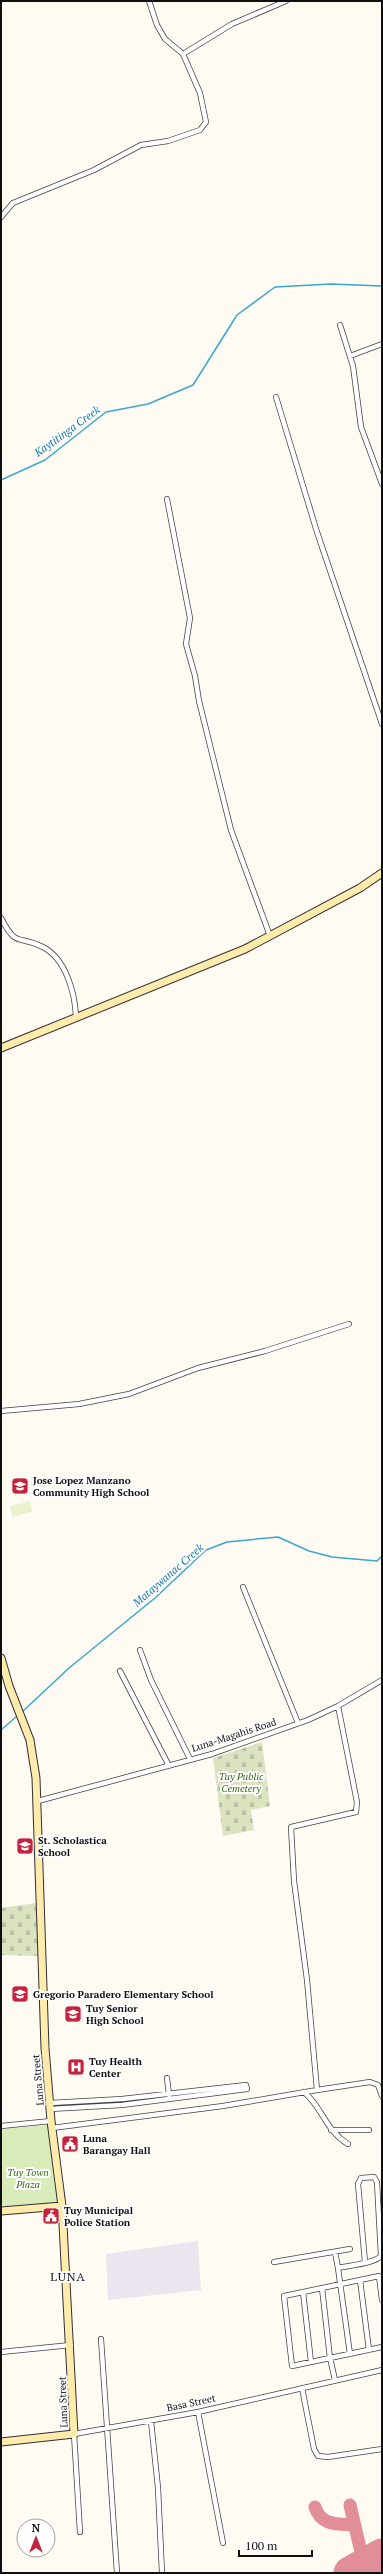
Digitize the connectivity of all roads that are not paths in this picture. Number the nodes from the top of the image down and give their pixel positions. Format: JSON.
{"nodes":[{"id":1,"x":148,"y":1,"type":"edge"},
{"id":2,"x":286,"y":1,"type":"edge"},
{"id":3,"x":183,"y":54,"type":"junction"},
{"id":4,"x":1,"y":217,"type":"edge"},
{"id":5,"x":340,"y":325,"type":"dead end"},
{"id":6,"x":382,"y":344,"type":"edge"},
{"id":7,"x":350,"y":356,"type":"junction"},
{"id":8,"x":276,"y":397,"type":"dead end"},
{"id":9,"x":382,"y":484,"type":"edge"},
{"id":10,"x":167,"y":499,"type":"dead end"},
{"id":11,"x":382,"y":724,"type":"edge"},
{"id":12,"x":382,"y":873,"type":"edge"},
{"id":13,"x":1,"y":918,"type":"edge"},
{"id":14,"x":270,"y":936,"type":"junction"},
{"id":15,"x":76,"y":1017,"type":"junction"},
{"id":16,"x":1,"y":1048,"type":"edge"},
{"id":17,"x":349,"y":1324,"type":"dead end"},
{"id":18,"x":1,"y":1410,"type":"edge"},
{"id":19,"x":243,"y":1587,"type":"dead end"},
{"id":20,"x":140,"y":1650,"type":"dead end"},
{"id":21,"x":1,"y":1658,"type":"edge"},
{"id":22,"x":120,"y":1671,"type":"dead end"},
{"id":23,"x":382,"y":1680,"type":"edge"},
{"id":24,"x":338,"y":1706,"type":"junction"},
{"id":25,"x":298,"y":1723,"type":"junction"},
{"id":26,"x":190,"y":1759,"type":"junction"},
{"id":27,"x":168,"y":1764,"type":"junction"},
{"id":28,"x":38,"y":1801,"type":"junction"},
{"id":29,"x":167,"y":2078,"type":"dead end"},
{"id":30,"x":317,"y":2090,"type":"junction"},
{"id":31,"x":304,"y":2092,"type":"junction"},
{"id":32,"x":169,"y":2096,"type":"junction"},
{"id":33,"x":382,"y":2096,"type":"edge"},
{"id":34,"x":50,"y":2106,"type":"junction"},
{"id":35,"x":52,"y":2125,"type":"junction"},
{"id":36,"x":1,"y":2126,"type":"edge"},
{"id":37,"x":331,"y":2130,"type":"junction"},
{"id":38,"x":369,"y":2130,"type":"dead end"},
{"id":39,"x":348,"y":2144,"type":"dead end"},
{"id":40,"x":62,"y":2206,"type":"junction"},
{"id":41,"x":1,"y":2211,"type":"edge"},
{"id":42,"x":350,"y":2249,"type":"dead end"},
{"id":43,"x":335,"y":2252,"type":"junction"},
{"id":44,"x":274,"y":2262,"type":"dead end"},
{"id":45,"x":365,"y":2262,"type":"junction"},
{"id":46,"x":338,"y":2268,"type":"junction"},
{"id":47,"x":360,"y":2280,"type":"junction"},
{"id":48,"x":342,"y":2284,"type":"junction"},
{"id":49,"x":322,"y":2288,"type":"junction"},
{"id":50,"x":303,"y":2292,"type":"junction"},
{"id":51,"x":382,"y":2300,"type":"edge"},
{"id":52,"x":101,"y":2339,"type":"dead end"},
{"id":53,"x":71,"y":2344,"type":"junction"},
{"id":54,"x":382,"y":2347,"type":"edge"},
{"id":55,"x":369,"y":2350,"type":"junction"},
{"id":56,"x":1,"y":2352,"type":"edge"},
{"id":57,"x":350,"y":2354,"type":"junction"},
{"id":58,"x":330,"y":2358,"type":"junction"},
{"id":59,"x":311,"y":2362,"type":"junction"},
{"id":60,"x":382,"y":2370,"type":"edge"},
{"id":61,"x":335,"y":2380,"type":"junction"},
{"id":62,"x":302,"y":2388,"type":"junction"},
{"id":63,"x":198,"y":2412,"type":"junction"},
{"id":64,"x":151,"y":2421,"type":"junction"},
{"id":65,"x":106,"y":2429,"type":"junction"},
{"id":66,"x":74,"y":2434,"type":"junction"},
{"id":67,"x":1,"y":2442,"type":"edge"},
{"id":68,"x":382,"y":2449,"type":"edge"},
{"id":69,"x":80,"y":2532,"type":"dead end"},
{"id":70,"x":223,"y":2543,"type":"dead end"},
{"id":71,"x":117,"y":2573,"type":"edge"},
{"id":72,"x":162,"y":2573,"type":"edge"}],
"edges":[{"from":1,"to":3,"type":"street"},
{"from":2,"to":3,"type":"street"},
{"from":3,"to":4,"type":"street"},
{"from":5,"to":7,"type":"street"},
{"from":6,"to":7,"type":"street"},
{"from":7,"to":9,"type":"street"},
{"from":8,"to":11,"type":"street"},
{"from":10,"to":14,"type":"street"},
{"from":12,"to":14,"type":"street"},
{"from":13,"to":15,"type":"street"},
{"from":14,"to":15,"type":"street"},
{"from":15,"to":16,"type":"street"},
{"from":17,"to":18,"type":"street"},
{"from":19,"to":25,"type":"street"},
{"from":20,"to":26,"type":"street"},
{"from":21,"to":28,"type":"street","name":"Luna Street"},
{"from":22,"to":27,"type":"street"},
{"from":23,"to":24,"type":"street","name":"Luna-Magahis Road"},
{"from":24,"to":25,"type":"street","name":"Luna-Magahis Road"},
{"from":24,"to":30,"type":"street"},
{"from":25,"to":26,"type":"street","name":"Luna-Magahis Road"},
{"from":26,"to":27,"type":"street","name":"Luna-Magahis Road"},
{"from":27,"to":28,"type":"street","name":"Luna-Magahis Road"},
{"from":28,"to":34,"type":"street","name":"Luna Street"},
{"from":29,"to":32,"type":"street"},
{"from":30,"to":31,"type":"street"},
{"from":30,"to":33,"type":"street"},
{"from":31,"to":35,"type":"street"},
{"from":31,"to":37,"type":"street"},
{"from":32,"to":32,"type":"street"},
{"from":32,"to":34,"type":"street"},
{"from":34,"to":35,"type":"street","name":"Luna Street"},
{"from":35,"to":36,"type":"street"},
{"from":35,"to":40,"type":"street","name":"Luna Street"},
{"from":37,"to":38,"type":"street"},
{"from":37,"to":39,"type":"street"},
{"from":40,"to":41,"type":"street"},
{"from":40,"to":53,"type":"street","name":"Luna Street"},
{"from":42,"to":43,"type":"street"},
{"from":43,"to":44,"type":"street"},
{"from":43,"to":46,"type":"street"},
{"from":45,"to":45,"type":"street"},
{"from":45,"to":46,"type":"street"},
{"from":46,"to":48,"type":"street"},
{"from":47,"to":48,"type":"street"},
{"from":47,"to":51,"type":"street"},
{"from":47,"to":55,"type":"street"},
{"from":48,"to":49,"type":"street"},
{"from":48,"to":57,"type":"street"},
{"from":49,"to":50,"type":"street"},
{"from":49,"to":58,"type":"street"},
{"from":50,"to":59,"type":"street"},
{"from":50,"to":59,"type":"street"},
{"from":52,"to":65,"type":"street"},
{"from":53,"to":56,"type":"street"},
{"from":53,"to":66,"type":"street","name":"Luna Street"},
{"from":54,"to":55,"type":"street"},
{"from":55,"to":57,"type":"street"},
{"from":57,"to":58,"type":"street"},
{"from":58,"to":59,"type":"street"},
{"from":58,"to":61,"type":"street"},
{"from":60,"to":61,"type":"street","name":"Basa Street"},
{"from":61,"to":62,"type":"street","name":"Basa Street"},
{"from":62,"to":63,"type":"street","name":"Basa Street"},
{"from":62,"to":68,"type":"street"},
{"from":63,"to":64,"type":"street","name":"Basa Street"},
{"from":63,"to":70,"type":"street"},
{"from":64,"to":65,"type":"street","name":"Basa Street"},
{"from":64,"to":72,"type":"street"},
{"from":65,"to":66,"type":"street","name":"Basa Street"},
{"from":65,"to":71,"type":"street"},
{"from":66,"to":67,"type":"street","name":"Basa Street"},
{"from":66,"to":69,"type":"street"}]}
